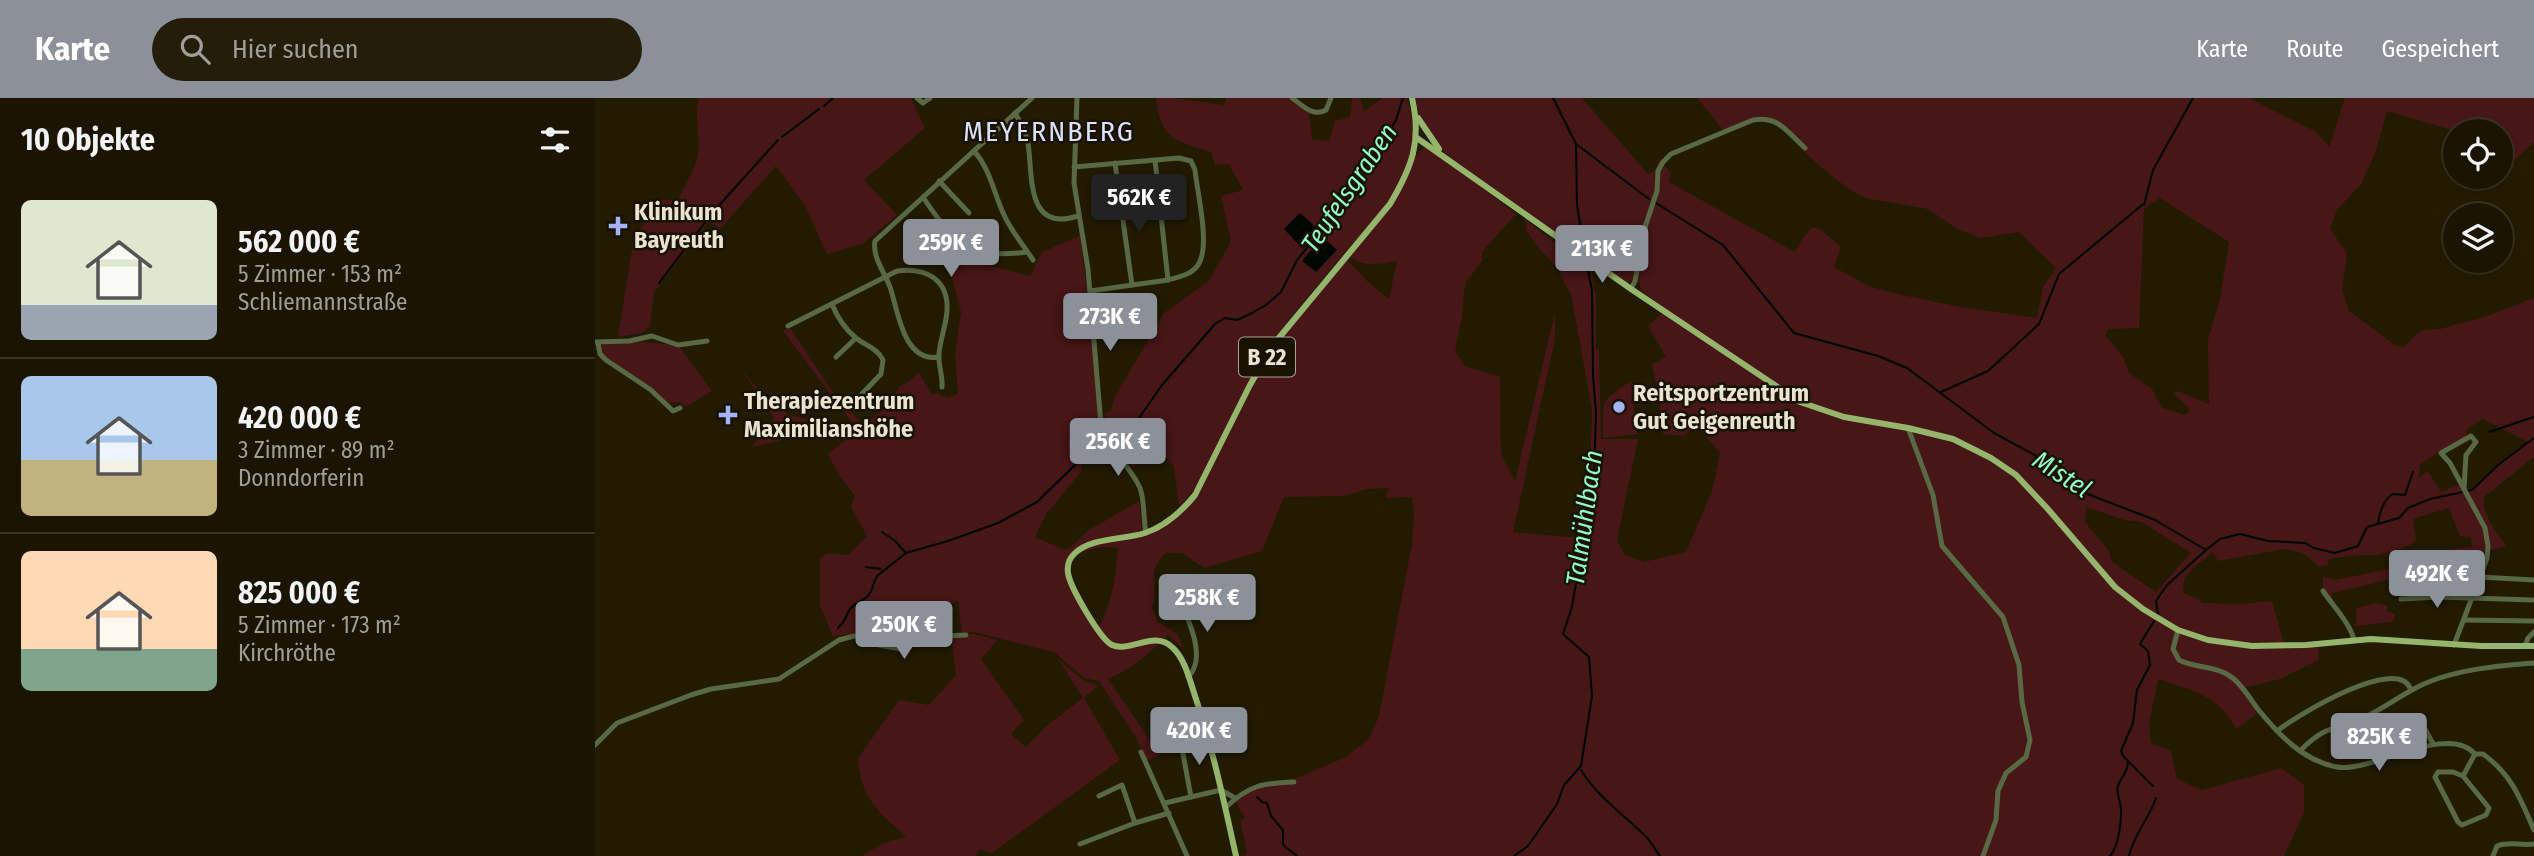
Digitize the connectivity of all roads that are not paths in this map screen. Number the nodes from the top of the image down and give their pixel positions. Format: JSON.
{"nodes":[{"id":1,"x":918,"y":98,"type":"edge"},
{"id":2,"x":930,"y":98,"type":"edge"},
{"id":3,"x":1077,"y":98,"type":"edge"},
{"id":4,"x":1292,"y":98,"type":"edge"},
{"id":5,"x":1331,"y":98,"type":"edge"},
{"id":6,"x":1412,"y":98,"type":"edge"},
{"id":7,"x":1028,"y":99,"type":"edge"},
{"id":8,"x":1015,"y":113,"type":"junction"},
{"id":9,"x":1415,"y":113,"type":"junction"},
{"id":10,"x":1417,"y":137,"type":"junction"},
{"id":11,"x":1430,"y":142,"type":"junction"},
{"id":12,"x":1805,"y":148,"type":"dead end"},
{"id":13,"x":974,"y":151,"type":"junction"},
{"id":14,"x":1413,"y":157,"type":"junction"},
{"id":15,"x":1155,"y":160,"type":"junction"},
{"id":16,"x":1115,"y":163,"type":"junction"},
{"id":17,"x":1074,"y":167,"type":"junction"},
{"id":18,"x":939,"y":181,"type":"junction"},
{"id":19,"x":923,"y":197,"type":"junction"},
{"id":20,"x":969,"y":213,"type":"dead end"},
{"id":21,"x":1078,"y":216,"type":"junction"},
{"id":22,"x":1027,"y":252,"type":"junction"},
{"id":23,"x":1033,"y":260,"type":"dead end"},
{"id":24,"x":886,"y":276,"type":"junction"},
{"id":25,"x":1168,"y":280,"type":"junction"},
{"id":26,"x":1132,"y":285,"type":"junction"},
{"id":27,"x":1631,"y":289,"type":"junction"},
{"id":28,"x":1090,"y":291,"type":"junction"},
{"id":29,"x":832,"y":303,"type":"junction"},
{"id":30,"x":788,"y":326,"type":"dead end"},
{"id":31,"x":856,"y":338,"type":"junction"},
{"id":32,"x":707,"y":341,"type":"dead end"},
{"id":33,"x":597,"y":342,"type":"edge"},
{"id":34,"x":836,"y":357,"type":"dead end"},
{"id":35,"x":939,"y":357,"type":"junction"},
{"id":36,"x":942,"y":387,"type":"dead end"},
{"id":37,"x":859,"y":397,"type":"dead end"},
{"id":38,"x":680,"y":408,"type":"dead end"},
{"id":39,"x":1908,"y":428,"type":"junction"},
{"id":40,"x":2465,"y":492,"type":"junction"},
{"id":41,"x":1146,"y":533,"type":"junction"},
{"id":42,"x":2480,"y":577,"type":"junction"},
{"id":43,"x":2534,"y":580,"type":"edge"},
{"id":44,"x":1174,"y":587,"type":"dead end"},
{"id":45,"x":2323,"y":591,"type":"dead end"},
{"id":46,"x":2401,"y":599,"type":"dead end"},
{"id":47,"x":2472,"y":599,"type":"junction"},
{"id":48,"x":2532,"y":600,"type":"edge"},
{"id":49,"x":2463,"y":620,"type":"junction"},
{"id":50,"x":2533,"y":621,"type":"edge"},
{"id":51,"x":2178,"y":630,"type":"junction"},
{"id":52,"x":2534,"y":632,"type":"edge"},
{"id":53,"x":966,"y":635,"type":"dead end"},
{"id":54,"x":2354,"y":640,"type":"junction"},
{"id":55,"x":2454,"y":645,"type":"junction"},
{"id":56,"x":2525,"y":646,"type":"junction"},
{"id":57,"x":2534,"y":646,"type":"edge"},
{"id":58,"x":2534,"y":663,"type":"edge"},
{"id":59,"x":1188,"y":677,"type":"junction"},
{"id":60,"x":2410,"y":690,"type":"junction"},
{"id":61,"x":2423,"y":724,"type":"dead end"},
{"id":62,"x":2277,"y":731,"type":"junction"},
{"id":63,"x":1181,"y":743,"type":"dead end"},
{"id":64,"x":2433,"y":744,"type":"junction"},
{"id":65,"x":595,"y":745,"type":"edge"},
{"id":66,"x":2300,"y":751,"type":"junction"},
{"id":67,"x":1141,"y":752,"type":"dead end"},
{"id":68,"x":2475,"y":754,"type":"junction"},
{"id":69,"x":2463,"y":776,"type":"junction"},
{"id":70,"x":1294,"y":782,"type":"dead end"},
{"id":71,"x":1221,"y":790,"type":"junction"},
{"id":72,"x":1099,"y":796,"type":"dead end"},
{"id":73,"x":1191,"y":797,"type":"junction"},
{"id":74,"x":1235,"y":798,"type":"junction"},
{"id":75,"x":1165,"y":803,"type":"junction"},
{"id":76,"x":1225,"y":807,"type":"junction"},
{"id":77,"x":1169,"y":813,"type":"junction"},
{"id":78,"x":1135,"y":823,"type":"junction"},
{"id":79,"x":2534,"y":830,"type":"edge"},
{"id":80,"x":1080,"y":844,"type":"dead end"},
{"id":81,"x":2534,"y":844,"type":"edge"},
{"id":82,"x":1185,"y":855,"type":"edge"},
{"id":83,"x":1236,"y":856,"type":"edge"},
{"id":84,"x":1983,"y":856,"type":"edge"},
{"id":85,"x":2493,"y":856,"type":"edge"}],
"edges":[{"from":1,"to":2,"type":"street"},
{"from":3,"to":17,"type":"street"},
{"from":4,"to":5,"type":"street"},
{"from":6,"to":9,"type":"main road","number":"B 22"},
{"from":7,"to":8,"type":"street"},
{"from":8,"to":13,"type":"street"},
{"from":8,"to":21,"type":"street"},
{"from":9,"to":10,"type":"main road","number":"B 22"},
{"from":9,"to":11,"type":"main road"},
{"from":10,"to":11,"type":"main road"},
{"from":10,"to":14,"type":"main road","number":"B 22"},
{"from":11,"to":14,"type":"main road"},
{"from":11,"to":27,"type":"main road"},
{"from":12,"to":27,"type":"street"},
{"from":13,"to":18,"type":"street"},
{"from":13,"to":22,"type":"street"},
{"from":14,"to":41,"type":"main road","number":"B 22"},
{"from":15,"to":16,"type":"street"},
{"from":15,"to":25,"type":"street"},
{"from":15,"to":25,"type":"street"},
{"from":16,"to":17,"type":"street"},
{"from":16,"to":26,"type":"street"},
{"from":17,"to":21,"type":"street"},
{"from":18,"to":19,"type":"street"},
{"from":18,"to":20,"type":"street"},
{"from":19,"to":22,"type":"street"},
{"from":19,"to":24,"type":"street"},
{"from":21,"to":28,"type":"street"},
{"from":22,"to":23,"type":"street"},
{"from":24,"to":29,"type":"street"},
{"from":24,"to":35,"type":"street"},
{"from":24,"to":35,"type":"street"},
{"from":25,"to":26,"type":"street"},
{"from":26,"to":28,"type":"street"},
{"from":27,"to":39,"type":"main road"},
{"from":28,"to":41,"type":"street"},
{"from":29,"to":30,"type":"street"},
{"from":29,"to":31,"type":"street"},
{"from":31,"to":34,"type":"street"},
{"from":31,"to":37,"type":"street"},
{"from":32,"to":33,"type":"street"},
{"from":33,"to":38,"type":"street"},
{"from":35,"to":36,"type":"street"},
{"from":39,"to":51,"type":"main road"},
{"from":39,"to":84,"type":"street"},
{"from":40,"to":40,"type":"street"},
{"from":40,"to":42,"type":"street"},
{"from":41,"to":59,"type":"main road","number":"B 22"},
{"from":42,"to":43,"type":"street"},
{"from":42,"to":47,"type":"street"},
{"from":44,"to":59,"type":"street"},
{"from":45,"to":54,"type":"street"},
{"from":46,"to":47,"type":"street"},
{"from":47,"to":48,"type":"street"},
{"from":47,"to":49,"type":"street"},
{"from":49,"to":50,"type":"street"},
{"from":49,"to":55,"type":"street"},
{"from":51,"to":54,"type":"main road"},
{"from":51,"to":62,"type":"street"},
{"from":52,"to":56,"type":"street"},
{"from":53,"to":65,"type":"street"},
{"from":54,"to":55,"type":"main road"},
{"from":55,"to":56,"type":"main road"},
{"from":56,"to":57,"type":"main road"},
{"from":58,"to":60,"type":"street"},
{"from":59,"to":71,"type":"main road","number":"B 22"},
{"from":60,"to":62,"type":"street"},
{"from":60,"to":66,"type":"street"},
{"from":61,"to":64,"type":"street"},
{"from":62,"to":66,"type":"street"},
{"from":63,"to":73,"type":"street"},
{"from":64,"to":66,"type":"street"},
{"from":64,"to":68,"type":"street"},
{"from":67,"to":75,"type":"street"},
{"from":68,"to":69,"type":"street"},
{"from":68,"to":79,"type":"street"},
{"from":69,"to":69,"type":"street"},
{"from":70,"to":74,"type":"street"},
{"from":71,"to":73,"type":"street"},
{"from":71,"to":74,"type":"street"},
{"from":71,"to":76,"type":"main road","number":"B 22"},
{"from":72,"to":78,"type":"street"},
{"from":73,"to":75,"type":"street"},
{"from":74,"to":76,"type":"street"},
{"from":75,"to":77,"type":"street"},
{"from":76,"to":83,"type":"main road","number":"B 22"},
{"from":77,"to":78,"type":"street"},
{"from":77,"to":82,"type":"street"},
{"from":78,"to":80,"type":"street"},
{"from":81,"to":85,"type":"street"}]}
